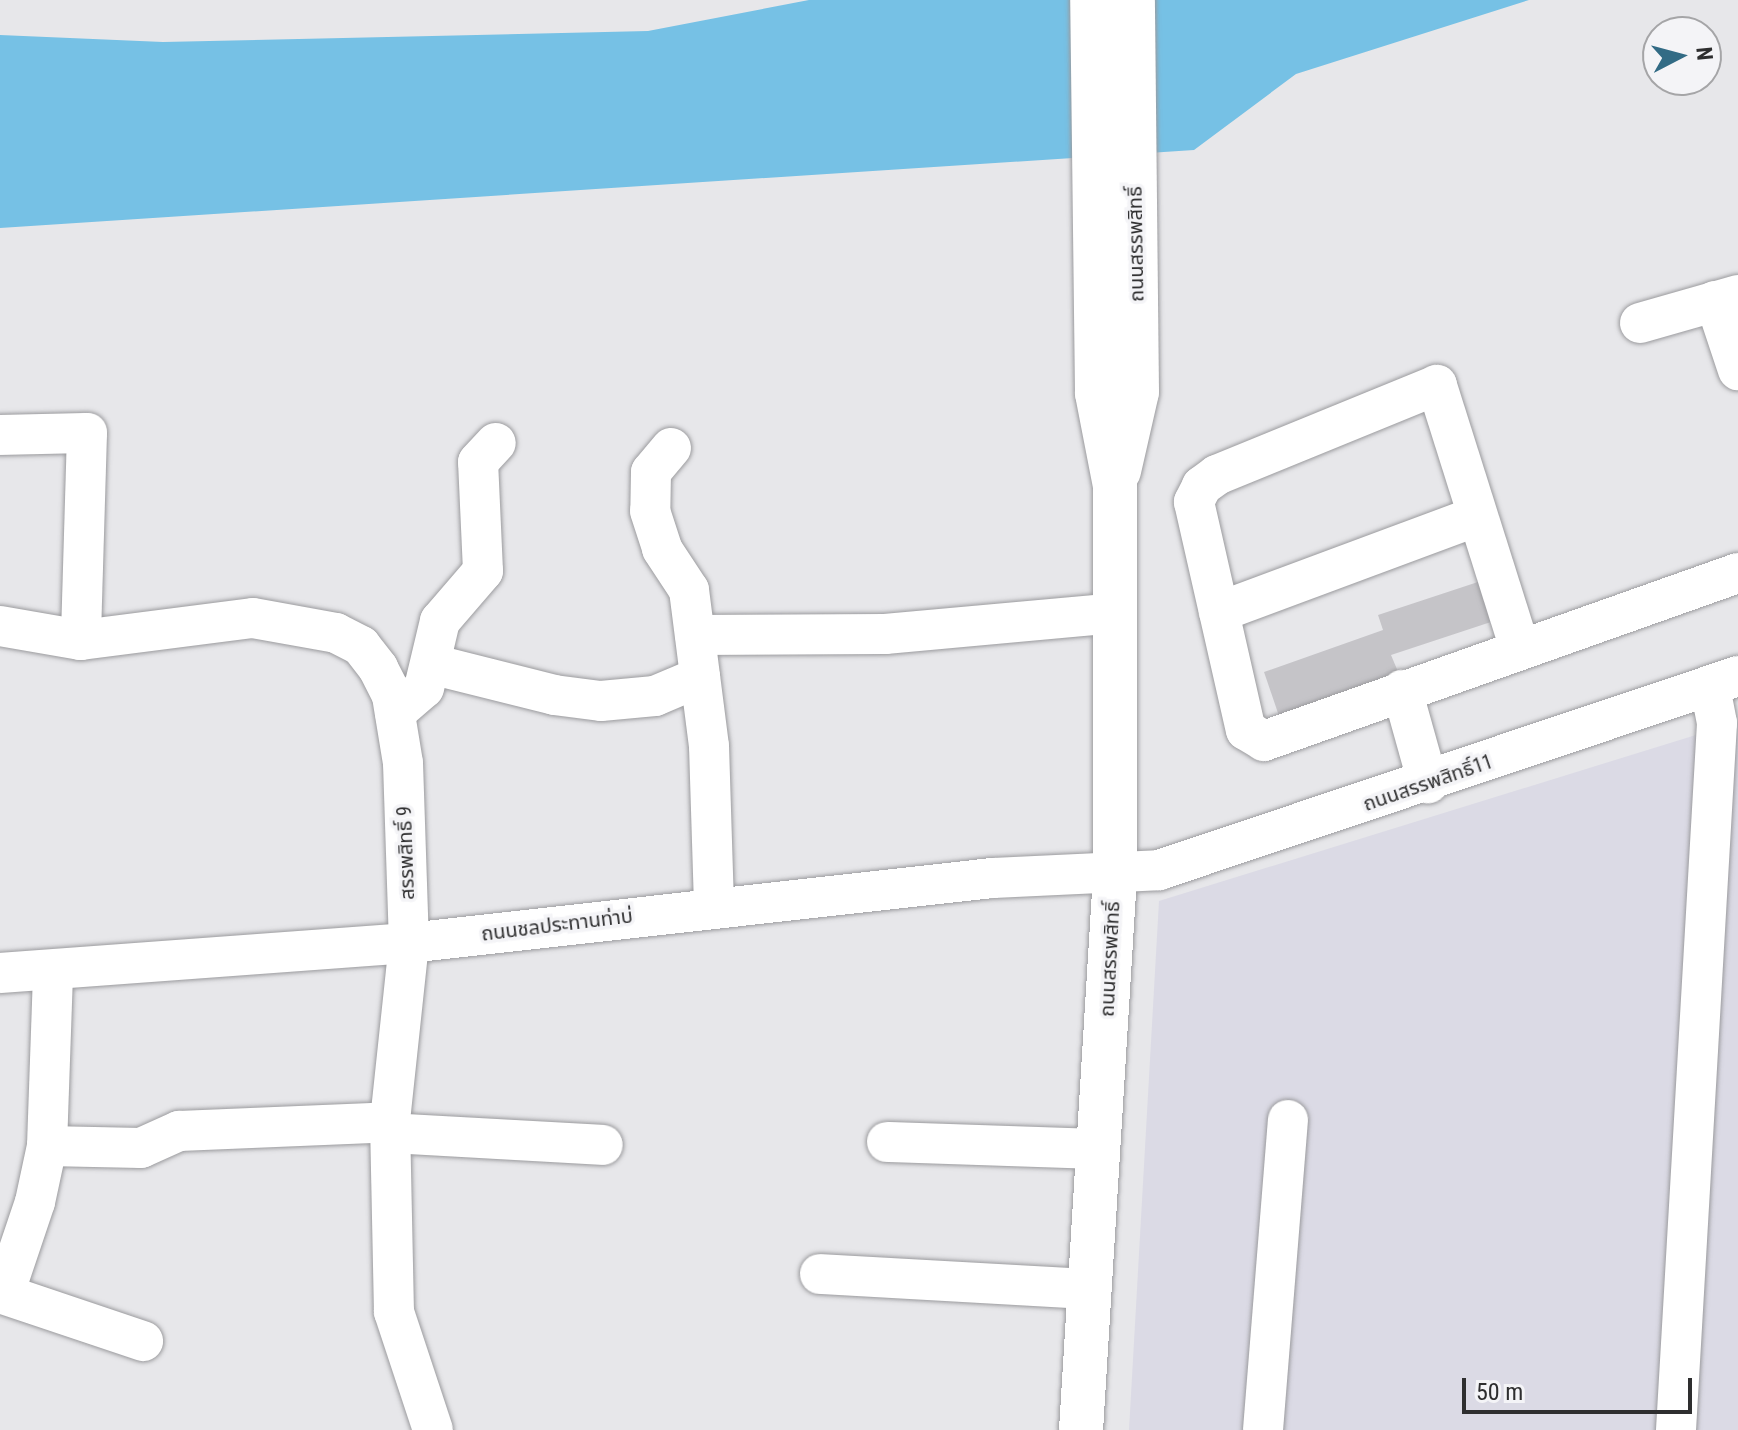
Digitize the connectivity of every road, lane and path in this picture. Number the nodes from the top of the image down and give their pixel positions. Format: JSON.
{"nodes":[{"id":1,"x":1092,"y":0,"type":"edge"},
{"id":2,"x":1133,"y":0,"type":"edge"},
{"id":3,"x":1726,"y":298,"type":"edge"},
{"id":4,"x":1640,"y":323,"type":"dead end"},
{"id":5,"x":1738,"y":370,"type":"edge"},
{"id":6,"x":1117,"y":393,"type":"junction"},
{"id":7,"x":0,"y":435,"type":"edge"},
{"id":8,"x":496,"y":443,"type":"dead end"},
{"id":9,"x":671,"y":448,"type":"dead end"},
{"id":10,"x":1477,"y":516,"type":"junction"},
{"id":11,"x":1738,"y":573,"type":"edge"},
{"id":12,"x":1219,"y":612,"type":"junction"},
{"id":13,"x":1115,"y":613,"type":"junction"},
{"id":14,"x":0,"y":626,"type":"edge"},
{"id":15,"x":695,"y":635,"type":"junction"},
{"id":16,"x":81,"y":640,"type":"junction"},
{"id":17,"x":1520,"y":649,"type":"junction"},
{"id":18,"x":431,"y":664,"type":"junction"},
{"id":19,"x":700,"y":677,"type":"junction"},
{"id":20,"x":1724,"y":681,"type":"edge"},
{"id":21,"x":1402,"y":690,"type":"junction"},
{"id":22,"x":395,"y":713,"type":"junction"},
{"id":23,"x":1428,"y":783,"type":"junction"},
{"id":24,"x":1115,"y":875,"type":"junction"},
{"id":25,"x":1724,"y":875,"type":"edge"},
{"id":26,"x":714,"y":906,"type":"junction"},
{"id":27,"x":409,"y":943,"type":"junction"},
{"id":28,"x":53,"y":971,"type":"junction"},
{"id":29,"x":0,"y":973,"type":"edge"},
{"id":30,"x":1288,"y":1120,"type":"dead end"},
{"id":31,"x":390,"y":1128,"type":"junction"},
{"id":32,"x":887,"y":1142,"type":"dead end"},
{"id":33,"x":603,"y":1145,"type":"dead end"},
{"id":34,"x":47,"y":1146,"type":"junction"},
{"id":35,"x":1100,"y":1149,"type":"junction"},
{"id":36,"x":820,"y":1274,"type":"dead end"},
{"id":37,"x":1090,"y":1289,"type":"junction"},
{"id":38,"x":2,"y":1294,"type":"edge"},
{"id":39,"x":143,"y":1341,"type":"dead end"},
{"id":40,"x":433,"y":1430,"type":"edge"},
{"id":41,"x":1081,"y":1430,"type":"edge"},
{"id":42,"x":1263,"y":1430,"type":"edge"},
{"id":43,"x":1676,"y":1430,"type":"edge"}],
"edges":[{"from":1,"to":6,"type":"main road","name":"ถนนสรรพสิทธิ์"},
{"from":2,"to":6,"type":"main road","name":"ถนนสรรพสิทธิ์"},
{"from":3,"to":4,"type":"street"},
{"from":3,"to":5,"type":"street"},
{"from":6,"to":13,"type":"main road","name":"ถนนสรรพสิทธิ์"},
{"from":7,"to":16,"type":"street"},
{"from":8,"to":18,"type":"street"},
{"from":9,"to":15,"type":"street"},
{"from":10,"to":12,"type":"street"},
{"from":10,"to":12,"type":"street"},
{"from":10,"to":17,"type":"street"},
{"from":11,"to":17,"type":"street"},
{"from":12,"to":21,"type":"street"},
{"from":13,"to":15,"type":"street"},
{"from":13,"to":24,"type":"main road","name":"ถนนสรรพสิทธิ์"},
{"from":14,"to":16,"type":"street","name":"สรรพสิทธิ์ 9"},
{"from":15,"to":19,"type":"street"},
{"from":16,"to":22,"type":"street","name":"สรรพสิทธิ์ 9"},
{"from":17,"to":21,"type":"street"},
{"from":18,"to":19,"type":"street"},
{"from":18,"to":22,"type":"street"},
{"from":19,"to":26,"type":"street"},
{"from":20,"to":23,"type":"street","name":"ถนนสรรพสิทธิ์11"},
{"from":20,"to":25,"type":"street"},
{"from":21,"to":23,"type":"street"},
{"from":22,"to":27,"type":"street","name":"สรรพสิทธิ์ 9"},
{"from":23,"to":24,"type":"street","name":"ถนนสรรพสิทธิ์11"},
{"from":24,"to":26,"type":"street","name":"ถนนชลประทานท่าบ่"},
{"from":24,"to":35,"type":"main road","name":"ถนนสรรพสิทธิ์"},
{"from":25,"to":43,"type":"street"},
{"from":26,"to":27,"type":"street","name":"ถนนชลประทานท่าบ่"},
{"from":27,"to":28,"type":"street","name":"ถนนชลประทานท่าบ่"},
{"from":27,"to":31,"type":"street","name":"สรรพสิทธิ์ 9"},
{"from":28,"to":29,"type":"street","name":"ถนนชลประทานท่าบ่"},
{"from":28,"to":34,"type":"street"},
{"from":30,"to":42,"type":"street"},
{"from":31,"to":33,"type":"street"},
{"from":31,"to":34,"type":"street"},
{"from":31,"to":40,"type":"street","name":"สรรพสิทธิ์ 9"},
{"from":32,"to":35,"type":"street"},
{"from":34,"to":38,"type":"street"},
{"from":35,"to":37,"type":"main road","name":"ถนนสรรพสิทธิ์"},
{"from":36,"to":37,"type":"street"},
{"from":37,"to":41,"type":"main road","name":"ถนนสรรพสิทธิ์"},
{"from":38,"to":39,"type":"street"}]}
